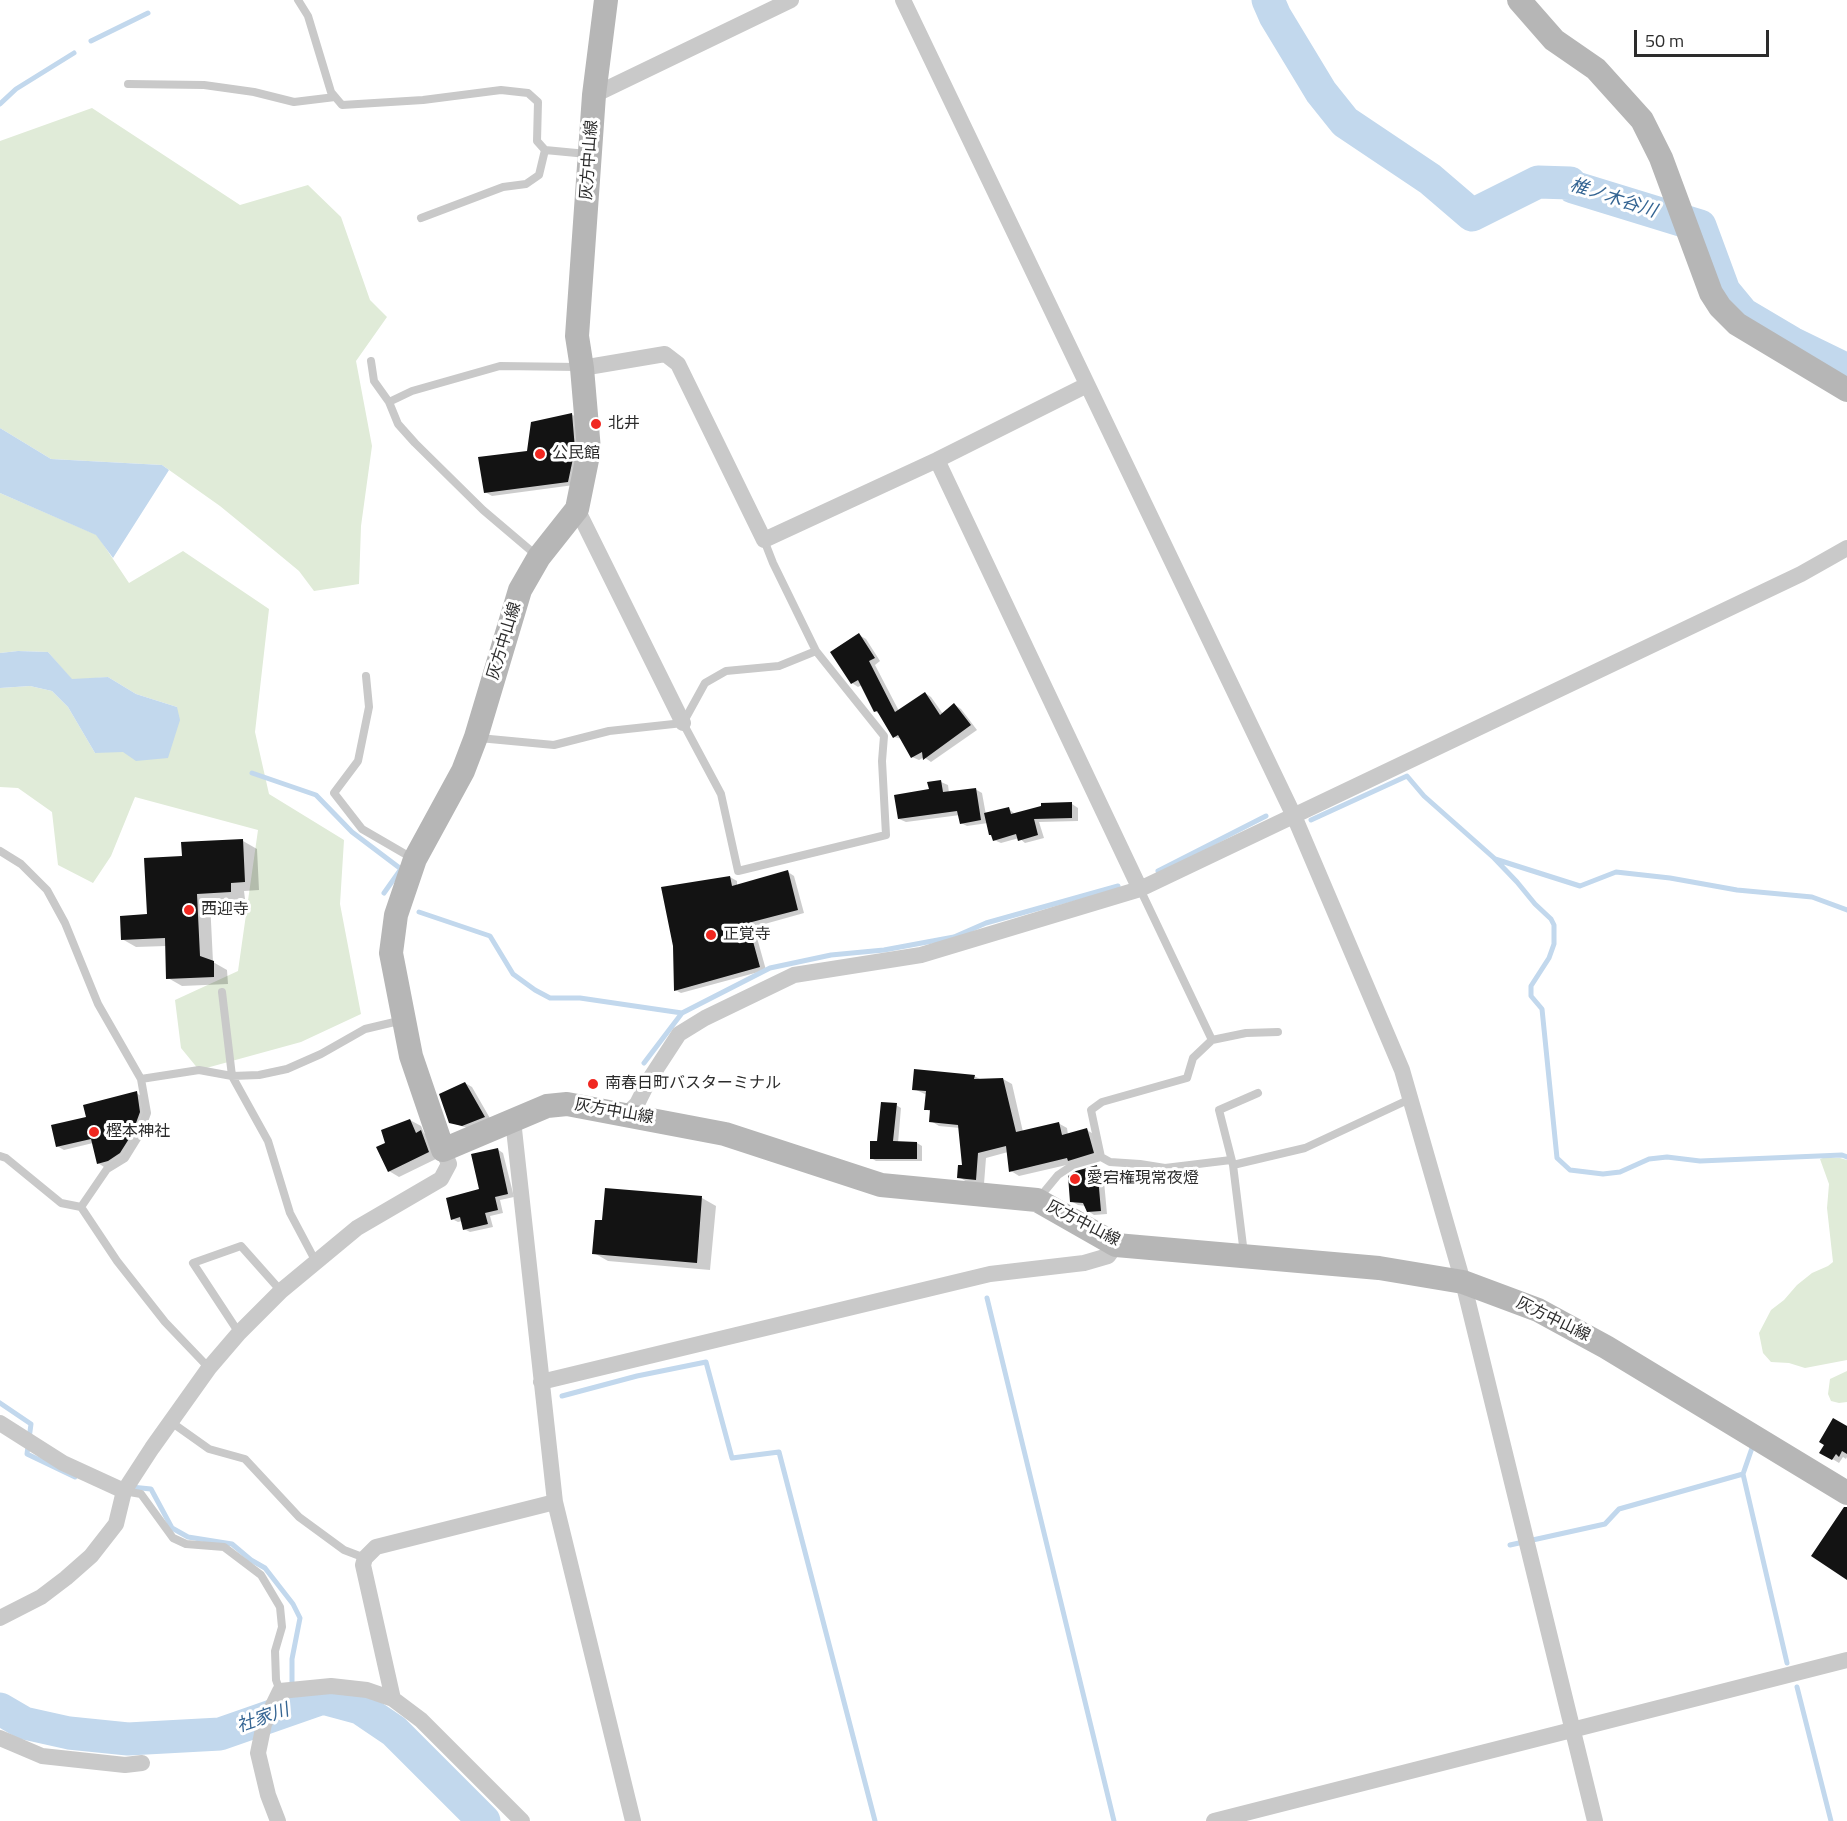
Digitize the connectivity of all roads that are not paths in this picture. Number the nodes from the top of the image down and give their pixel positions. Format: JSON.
{"nodes":[{"id":1,"x":298,"y":0,"type":"edge"},
{"id":2,"x":606,"y":0,"type":"edge"},
{"id":3,"x":790,"y":0,"type":"edge"},
{"id":4,"x":903,"y":0,"type":"edge"},
{"id":5,"x":1519,"y":0,"type":"edge"},
{"id":6,"x":128,"y":84,"type":"dead end"},
{"id":7,"x":594,"y":95,"type":"junction"},
{"id":8,"x":335,"y":97,"type":"junction"},
{"id":9,"x":545,"y":150,"type":"junction"},
{"id":10,"x":590,"y":155,"type":"junction"},
{"id":11,"x":421,"y":218,"type":"dead end"},
{"id":12,"x":371,"y":361,"type":"dead end"},
{"id":13,"x":582,"y":368,"type":"junction"},
{"id":14,"x":1087,"y":385,"type":"junction"},
{"id":15,"x":1847,"y":390,"type":"edge"},
{"id":16,"x":389,"y":402,"type":"junction"},
{"id":17,"x":937,"y":460,"type":"junction"},
{"id":18,"x":578,"y":509,"type":"junction"},
{"id":19,"x":764,"y":540,"type":"junction"},
{"id":20,"x":1847,"y":548,"type":"edge"},
{"id":21,"x":539,"y":557,"type":"junction"},
{"id":22,"x":816,"y":651,"type":"junction"},
{"id":23,"x":366,"y":676,"type":"dead end"},
{"id":24,"x":683,"y":723,"type":"junction"},
{"id":25,"x":476,"y":737,"type":"junction"},
{"id":26,"x":1294,"y":816,"type":"junction"},
{"id":27,"x":0,"y":852,"type":"edge"},
{"id":28,"x":415,"y":859,"type":"junction"},
{"id":29,"x":1140,"y":889,"type":"junction"},
{"id":30,"x":222,"y":992,"type":"dead end"},
{"id":31,"x":404,"y":1020,"type":"junction"},
{"id":32,"x":1278,"y":1032,"type":"dead end"},
{"id":33,"x":1212,"y":1040,"type":"junction"},
{"id":34,"x":232,"y":1076,"type":"junction"},
{"id":35,"x":141,"y":1079,"type":"junction"},
{"id":36,"x":1257,"y":1093,"type":"dead end"},
{"id":37,"x":1410,"y":1099,"type":"junction"},
{"id":38,"x":627,"y":1114,"type":"junction"},
{"id":39,"x":513,"y":1120,"type":"junction"},
{"id":40,"x":443,"y":1150,"type":"junction"},
{"id":41,"x":0,"y":1156,"type":"edge"},
{"id":42,"x":1101,"y":1157,"type":"junction"},
{"id":43,"x":1232,"y":1162,"type":"junction"},
{"id":44,"x":1037,"y":1200,"type":"junction"},
{"id":45,"x":81,"y":1207,"type":"junction"},
{"id":46,"x":1116,"y":1245,"type":"junction"},
{"id":47,"x":1245,"y":1257,"type":"junction"},
{"id":48,"x":316,"y":1262,"type":"junction"},
{"id":49,"x":1463,"y":1282,"type":"junction"},
{"id":50,"x":281,"y":1291,"type":"junction"},
{"id":51,"x":239,"y":1333,"type":"junction"},
{"id":52,"x":209,"y":1368,"type":"junction"},
{"id":53,"x":542,"y":1382,"type":"junction"},
{"id":54,"x":171,"y":1422,"type":"junction"},
{"id":55,"x":0,"y":1423,"type":"edge"},
{"id":56,"x":124,"y":1491,"type":"junction"},
{"id":57,"x":1847,"y":1493,"type":"edge"},
{"id":58,"x":555,"y":1502,"type":"junction"},
{"id":59,"x":365,"y":1558,"type":"junction"},
{"id":60,"x":0,"y":1618,"type":"edge"},
{"id":61,"x":1847,"y":1660,"type":"edge"},
{"id":62,"x":280,"y":1691,"type":"junction"},
{"id":63,"x":393,"y":1699,"type":"junction"},
{"id":64,"x":1572,"y":1728,"type":"junction"},
{"id":65,"x":0,"y":1738,"type":"edge"},
{"id":66,"x":142,"y":1763,"type":"dead end"},
{"id":67,"x":278,"y":1821,"type":"edge"},
{"id":68,"x":522,"y":1821,"type":"edge"},
{"id":69,"x":633,"y":1821,"type":"edge"},
{"id":70,"x":1214,"y":1821,"type":"edge"},
{"id":71,"x":1595,"y":1821,"type":"edge"}],
"edges":[{"from":1,"to":8,"type":"lane"},
{"from":2,"to":7,"type":"main road","name":"灰方中山線"},
{"from":3,"to":7,"type":"street"},
{"from":4,"to":14,"type":"street"},
{"from":5,"to":15,"type":"main road"},
{"from":6,"to":8,"type":"lane"},
{"from":7,"to":10,"type":"main road","name":"灰方中山線"},
{"from":8,"to":9,"type":"lane"},
{"from":9,"to":10,"type":"lane"},
{"from":9,"to":11,"type":"lane"},
{"from":10,"to":13,"type":"main road","name":"灰方中山線"},
{"from":12,"to":16,"type":"lane"},
{"from":13,"to":16,"type":"lane"},
{"from":13,"to":18,"type":"main road","name":"灰方中山線"},
{"from":13,"to":19,"type":"street"},
{"from":14,"to":17,"type":"street"},
{"from":14,"to":26,"type":"street"},
{"from":16,"to":21,"type":"lane"},
{"from":17,"to":19,"type":"street"},
{"from":17,"to":29,"type":"street"},
{"from":18,"to":21,"type":"main road","name":"灰方中山線"},
{"from":18,"to":24,"type":"street"},
{"from":19,"to":22,"type":"lane"},
{"from":20,"to":26,"type":"street"},
{"from":21,"to":25,"type":"main road","name":"灰方中山線"},
{"from":22,"to":24,"type":"lane"},
{"from":22,"to":24,"type":"lane"},
{"from":23,"to":28,"type":"lane"},
{"from":24,"to":25,"type":"lane"},
{"from":25,"to":28,"type":"main road","name":"灰方中山線"},
{"from":26,"to":29,"type":"street"},
{"from":26,"to":37,"type":"street"},
{"from":27,"to":35,"type":"lane"},
{"from":28,"to":31,"type":"main road","name":"灰方中山線"},
{"from":29,"to":33,"type":"lane"},
{"from":29,"to":38,"type":"street"},
{"from":30,"to":34,"type":"lane"},
{"from":31,"to":34,"type":"lane"},
{"from":31,"to":40,"type":"main road","name":"灰方中山線"},
{"from":32,"to":33,"type":"lane"},
{"from":33,"to":42,"type":"lane"},
{"from":34,"to":35,"type":"lane"},
{"from":34,"to":48,"type":"lane"},
{"from":35,"to":45,"type":"lane"},
{"from":36,"to":43,"type":"lane"},
{"from":37,"to":43,"type":"lane"},
{"from":37,"to":49,"type":"street"},
{"from":38,"to":39,"type":"main road","name":"灰方中山線"},
{"from":38,"to":44,"type":"main road","name":"灰方中山線"},
{"from":39,"to":40,"type":"main road","name":"灰方中山線"},
{"from":39,"to":53,"type":"street"},
{"from":40,"to":48,"type":"street"},
{"from":41,"to":45,"type":"lane"},
{"from":42,"to":43,"type":"lane"},
{"from":42,"to":44,"type":"lane"},
{"from":43,"to":47,"type":"lane"},
{"from":44,"to":46,"type":"main road","name":"灰方中山線"},
{"from":45,"to":52,"type":"lane"},
{"from":46,"to":47,"type":"main road","name":"灰方中山線"},
{"from":46,"to":53,"type":"street"},
{"from":47,"to":49,"type":"main road","name":"灰方中山線"},
{"from":48,"to":50,"type":"street"},
{"from":49,"to":57,"type":"main road","name":"灰方中山線"},
{"from":49,"to":64,"type":"street"},
{"from":50,"to":51,"type":"street"},
{"from":50,"to":51,"type":"lane"},
{"from":51,"to":52,"type":"street"},
{"from":52,"to":54,"type":"street"},
{"from":53,"to":58,"type":"street"},
{"from":54,"to":56,"type":"street"},
{"from":54,"to":59,"type":"lane"},
{"from":55,"to":56,"type":"street"},
{"from":56,"to":60,"type":"street"},
{"from":56,"to":62,"type":"lane"},
{"from":58,"to":59,"type":"street"},
{"from":58,"to":69,"type":"street"},
{"from":59,"to":63,"type":"street"},
{"from":61,"to":64,"type":"street"},
{"from":62,"to":63,"type":"street"},
{"from":62,"to":67,"type":"street"},
{"from":63,"to":68,"type":"street"},
{"from":64,"to":70,"type":"street"},
{"from":64,"to":71,"type":"street"},
{"from":65,"to":66,"type":"street"}]}
